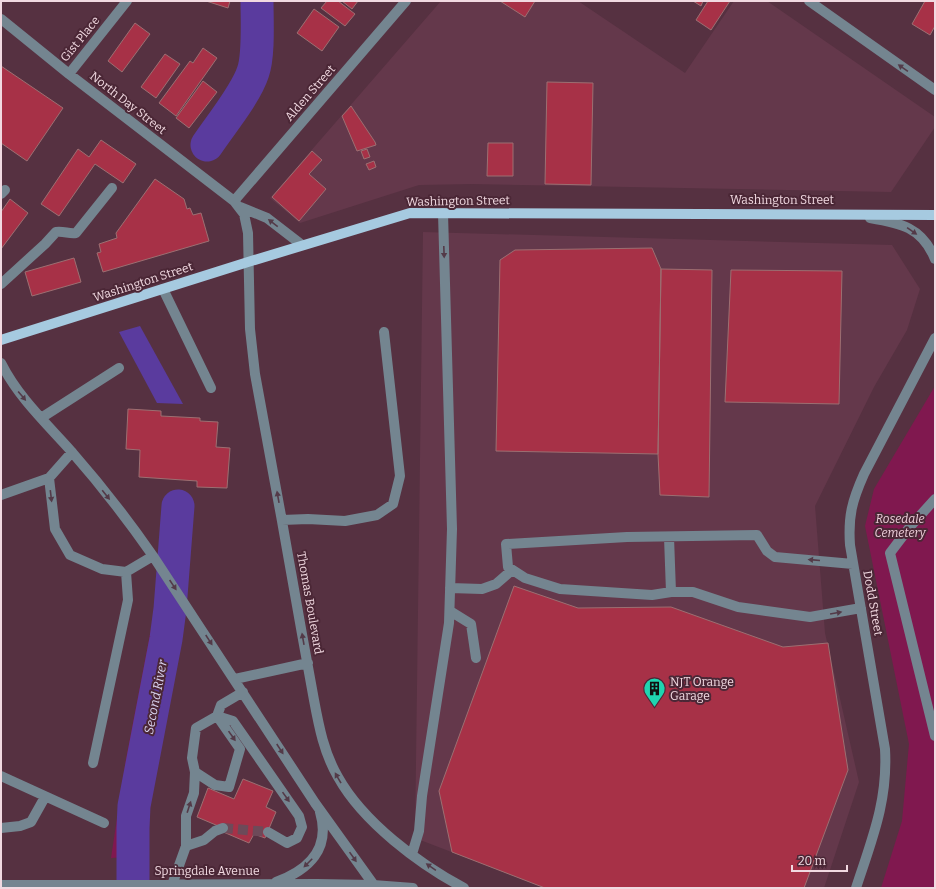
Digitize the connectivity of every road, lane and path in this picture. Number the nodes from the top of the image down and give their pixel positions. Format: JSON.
{"nodes":[{"id":1,"x":127,"y":1,"type":"edge"},
{"id":2,"x":406,"y":1,"type":"edge"},
{"id":3,"x":809,"y":1,"type":"edge"},
{"id":4,"x":1,"y":19,"type":"edge"},
{"id":5,"x":69,"y":74,"type":"junction"},
{"id":6,"x":935,"y":90,"type":"edge"},
{"id":7,"x":112,"y":188,"type":"dead end"},
{"id":8,"x":237,"y":204,"type":"junction"},
{"id":9,"x":443,"y":213,"type":"junction"},
{"id":10,"x":848,"y":214,"type":"junction"},
{"id":11,"x":935,"y":215,"type":"edge"},
{"id":12,"x":302,"y":245,"type":"junction"},
{"id":13,"x":935,"y":259,"type":"edge"},
{"id":14,"x":248,"y":262,"type":"junction"},
{"id":15,"x":1,"y":284,"type":"edge"},
{"id":16,"x":163,"y":289,"type":"junction"},
{"id":17,"x":384,"y":332,"type":"dead end"},
{"id":18,"x":935,"y":338,"type":"edge"},
{"id":19,"x":1,"y":340,"type":"edge"},
{"id":20,"x":1,"y":363,"type":"edge"},
{"id":21,"x":119,"y":368,"type":"dead end"},
{"id":22,"x":211,"y":388,"type":"dead end"},
{"id":23,"x":41,"y":418,"type":"junction"},
{"id":24,"x":72,"y":452,"type":"junction"},
{"id":25,"x":49,"y":478,"type":"junction"},
{"id":26,"x":1,"y":496,"type":"edge"},
{"id":27,"x":935,"y":499,"type":"edge"},
{"id":28,"x":282,"y":520,"type":"junction"},
{"id":29,"x":669,"y":537,"type":"junction"},
{"id":30,"x":156,"y":559,"type":"junction"},
{"id":31,"x":853,"y":564,"type":"junction"},
{"id":32,"x":512,"y":570,"type":"junction"},
{"id":33,"x":126,"y":572,"type":"junction"},
{"id":34,"x":450,"y":588,"type":"junction"},
{"id":35,"x":670,"y":592,"type":"junction"},
{"id":36,"x":861,"y":608,"type":"junction"},
{"id":37,"x":450,"y":611,"type":"junction"},
{"id":38,"x":476,"y":658,"type":"dead end"},
{"id":39,"x":308,"y":663,"type":"junction"},
{"id":40,"x":235,"y":679,"type":"junction"},
{"id":41,"x":243,"y":692,"type":"junction"},
{"id":42,"x":217,"y":716,"type":"junction"},
{"id":43,"x":935,"y":736,"type":"edge"},
{"id":44,"x":93,"y":763,"type":"dead end"},
{"id":45,"x":195,"y":772,"type":"junction"},
{"id":46,"x":1,"y":776,"type":"edge"},
{"id":47,"x":45,"y":797,"type":"junction"},
{"id":48,"x":315,"y":803,"type":"junction"},
{"id":49,"x":104,"y":823,"type":"dead end"},
{"id":50,"x":1,"y":828,"type":"edge"},
{"id":51,"x":222,"y":828,"type":"tunnel mouth"},
{"id":52,"x":268,"y":832,"type":"tunnel mouth"},
{"id":53,"x":186,"y":846,"type":"junction"},
{"id":54,"x":412,"y":854,"type":"junction"},
{"id":55,"x":268,"y":884,"type":"junction"},
{"id":56,"x":168,"y":885,"type":"junction"},
{"id":57,"x":1,"y":886,"type":"edge"},
{"id":58,"x":87,"y":887,"type":"edge"},
{"id":59,"x":374,"y":887,"type":"edge"},
{"id":60,"x":413,"y":888,"type":"edge"},
{"id":61,"x":464,"y":888,"type":"edge"},
{"id":62,"x":856,"y":888,"type":"edge"}],
"edges":[{"from":1,"to":5,"type":"street","name":"Gist Place"},
{"from":2,"to":8,"type":"street","name":"Alden Street"},
{"from":6,"to":3,"type":"street","one_way":true},
{"from":4,"to":5,"type":"street","name":"North Day Street"},
{"from":5,"to":8,"type":"street","name":"North Day Street"},
{"from":7,"to":15,"type":"street"},
{"from":12,"to":8,"type":"street","name":"North Day Street","one_way":true},
{"from":8,"to":14,"type":"street"},
{"from":9,"to":10,"type":"main road","name":"Washington Street"},
{"from":9,"to":12,"type":"main road","name":"Washington Street"},
{"from":9,"to":34,"type":"street","one_way":true},
{"from":10,"to":11,"type":"main road","name":"Washington Street"},
{"from":10,"to":13,"type":"street","one_way":true},
{"from":12,"to":14,"type":"main road","name":"Washington Street"},
{"from":14,"to":16,"type":"main road","name":"Washington Street"},
{"from":28,"to":14,"type":"street","name":"Thomas Boulevard","one_way":true},
{"from":16,"to":19,"type":"main road","name":"Washington Street"},
{"from":16,"to":22,"type":"street"},
{"from":17,"to":28,"type":"street"},
{"from":18,"to":31,"type":"street","name":"Dodd Street"},
{"from":20,"to":23,"type":"street","one_way":true},
{"from":21,"to":23,"type":"street"},
{"from":23,"to":24,"type":"street"},
{"from":24,"to":25,"type":"street"},
{"from":24,"to":30,"type":"street","one_way":true},
{"from":25,"to":26,"type":"street"},
{"from":25,"to":33,"type":"street","one_way":true},
{"from":27,"to":43,"type":"street"},
{"from":39,"to":28,"type":"street","name":"Thomas Boulevard","one_way":true},
{"from":31,"to":29,"type":"street","one_way":true},
{"from":29,"to":32,"type":"street"},
{"from":29,"to":35,"type":"street"},
{"from":30,"to":33,"type":"street"},
{"from":30,"to":40,"type":"street","one_way":true},
{"from":31,"to":36,"type":"street","name":"Dodd Street"},
{"from":32,"to":34,"type":"street"},
{"from":32,"to":35,"type":"street"},
{"from":33,"to":44,"type":"street"},
{"from":34,"to":37,"type":"street"},
{"from":35,"to":36,"type":"street","one_way":true},
{"from":36,"to":62,"type":"street","name":"Dodd Street"},
{"from":37,"to":38,"type":"street"},
{"from":37,"to":54,"type":"street"},
{"from":39,"to":40,"type":"street"},
{"from":54,"to":39,"type":"street","name":"Thomas Boulevard","one_way":true},
{"from":40,"to":41,"type":"street"},
{"from":41,"to":42,"type":"street"},
{"from":41,"to":48,"type":"street","one_way":true},
{"from":42,"to":45,"type":"street"},
{"from":42,"to":45,"type":"street","one_way":true},
{"from":42,"to":52,"type":"street","one_way":true},
{"from":53,"to":45,"type":"street","one_way":true},
{"from":46,"to":47,"type":"street"},
{"from":47,"to":49,"type":"street"},
{"from":47,"to":50,"type":"street"},
{"from":48,"to":55,"type":"street","one_way":true},
{"from":48,"to":59,"type":"street","one_way":true},
{"from":51,"to":53,"type":"street"},
{"from":53,"to":56,"type":"street"},
{"from":61,"to":54,"type":"street","name":"Thomas Boulevard","one_way":true},
{"from":55,"to":56,"type":"street","name":"Springdale Avenue"},
{"from":55,"to":59,"type":"street","name":"Springdale Avenue"},
{"from":56,"to":58,"type":"street","name":"Springdale Avenue"},
{"from":57,"to":58,"type":"street","name":"Springdale Avenue"},
{"from":59,"to":60,"type":"street","name":"Springdale Avenue"}]}
